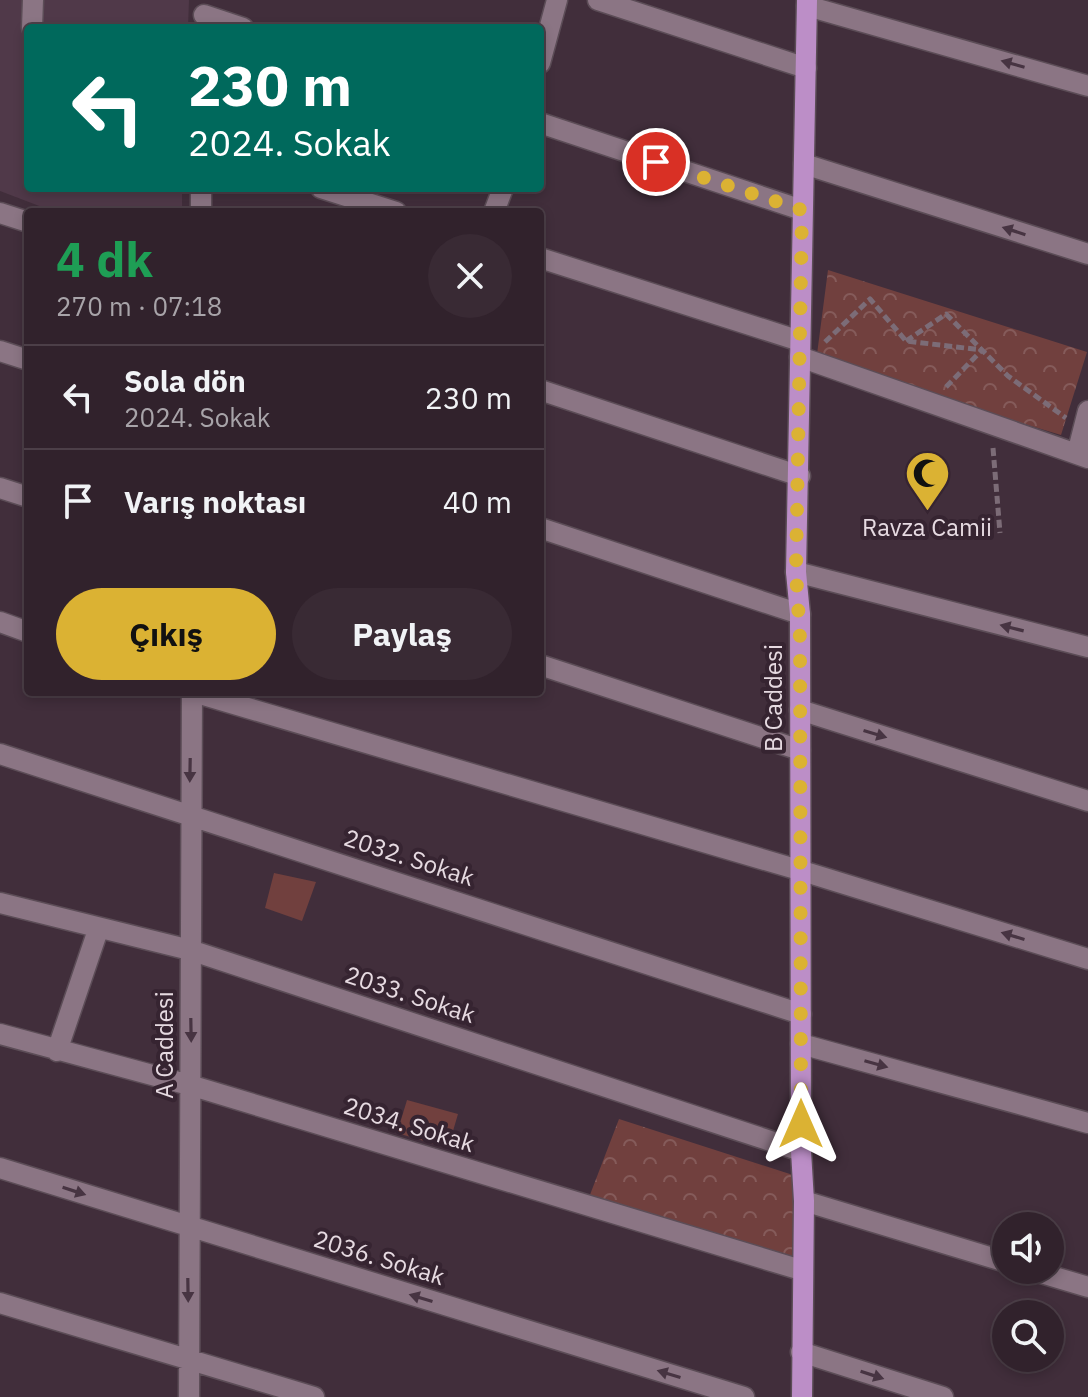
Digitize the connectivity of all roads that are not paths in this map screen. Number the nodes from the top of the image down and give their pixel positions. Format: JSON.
{"nodes":[{"id":1,"x":33,"y":0,"type":"edge"},
{"id":2,"x":557,"y":0,"type":"edge"},
{"id":3,"x":598,"y":0,"type":"edge"},
{"id":4,"x":807,"y":3,"type":"edge"},
{"id":5,"x":204,"y":14,"type":"edge"},
{"id":6,"x":32,"y":24,"type":"edge"},
{"id":7,"x":232,"y":24,"type":"edge"},
{"id":8,"x":544,"y":48,"type":"edge"},
{"id":9,"x":806,"y":68,"type":"junction"},
{"id":10,"x":1088,"y":86,"type":"edge"},
{"id":11,"x":544,"y":124,"type":"edge"},
{"id":12,"x":804,"y":164,"type":"junction"},
{"id":13,"x":334,"y":192,"type":"edge"},
{"id":14,"x":384,"y":208,"type":"edge"},
{"id":15,"x":802,"y":210,"type":"junction"},
{"id":16,"x":0,"y":213,"type":"edge"},
{"id":17,"x":24,"y":221,"type":"edge"},
{"id":18,"x":1088,"y":254,"type":"edge"},
{"id":19,"x":544,"y":259,"type":"edge"},
{"id":20,"x":800,"y":349,"type":"junction"},
{"id":21,"x":0,"y":351,"type":"edge"},
{"id":22,"x":24,"y":359,"type":"edge"},
{"id":23,"x":544,"y":391,"type":"edge"},
{"id":24,"x":1085,"y":420,"type":"edge"},
{"id":25,"x":1082,"y":456,"type":"edge"},
{"id":26,"x":800,"y":476,"type":"junction"},
{"id":27,"x":0,"y":488,"type":"edge"},
{"id":28,"x":24,"y":496,"type":"edge"},
{"id":29,"x":544,"y":529,"type":"edge"},
{"id":30,"x":796,"y":572,"type":"junction"},
{"id":31,"x":800,"y":614,"type":"junction"},
{"id":32,"x":0,"y":622,"type":"edge"},
{"id":33,"x":24,"y":631,"type":"edge"},
{"id":34,"x":1088,"y":647,"type":"edge"},
{"id":35,"x":544,"y":666,"type":"edge"},
{"id":36,"x":192,"y":696,"type":"edge"},
{"id":37,"x":206,"y":696,"type":"edge"},
{"id":38,"x":800,"y":710,"type":"junction"},
{"id":39,"x":800,"y":750,"type":"junction"},
{"id":40,"x":0,"y":754,"type":"edge"},
{"id":41,"x":1088,"y":801,"type":"edge"},
{"id":42,"x":190,"y":813,"type":"junction"},
{"id":43,"x":799,"y":870,"type":"junction"},
{"id":44,"x":0,"y":903,"type":"edge"},
{"id":45,"x":98,"y":930,"type":"junction"},
{"id":46,"x":190,"y":950,"type":"junction"},
{"id":47,"x":1088,"y":959,"type":"edge"},
{"id":48,"x":801,"y":1014,"type":"junction"},
{"id":49,"x":0,"y":1034,"type":"edge"},
{"id":50,"x":801,"y":1044,"type":"junction"},
{"id":51,"x":57,"y":1051,"type":"junction"},
{"id":52,"x":193,"y":1086,"type":"junction"},
{"id":53,"x":1088,"y":1123,"type":"edge"},
{"id":54,"x":801,"y":1151,"type":"junction"},
{"id":55,"x":0,"y":1168,"type":"edge"},
{"id":56,"x":804,"y":1201,"type":"junction"},
{"id":57,"x":187,"y":1227,"type":"junction"},
{"id":58,"x":992,"y":1258,"type":"edge"},
{"id":59,"x":801,"y":1270,"type":"junction"},
{"id":60,"x":1064,"y":1280,"type":"edge"},
{"id":61,"x":1088,"y":1287,"type":"edge"},
{"id":62,"x":0,"y":1303,"type":"edge"},
{"id":63,"x":801,"y":1352,"type":"junction"},
{"id":64,"x":189,"y":1357,"type":"junction"},
{"id":65,"x":189,"y":1397,"type":"edge"},
{"id":66,"x":314,"y":1397,"type":"edge"},
{"id":67,"x":744,"y":1397,"type":"edge"},
{"id":68,"x":802,"y":1397,"type":"edge"},
{"id":69,"x":943,"y":1397,"type":"edge"}],
"edges":[{"from":1,"to":6,"type":"street"},
{"from":2,"to":8,"type":"street"},
{"from":3,"to":9,"type":"street"},
{"from":4,"to":9,"type":"main road","name":"B Caddesi"},
{"from":10,"to":4,"type":"street","one_way":true},
{"from":5,"to":7,"type":"street"},
{"from":9,"to":12,"type":"main road","name":"B Caddesi"},
{"from":11,"to":15,"type":"street"},
{"from":12,"to":15,"type":"main road","name":"B Caddesi"},
{"from":18,"to":12,"type":"street","one_way":true},
{"from":13,"to":14,"type":"street"},
{"from":15,"to":20,"type":"main road","name":"B Caddesi"},
{"from":16,"to":17,"type":"street"},
{"from":19,"to":20,"type":"street"},
{"from":20,"to":25,"type":"street"},
{"from":20,"to":26,"type":"main road","name":"B Caddesi"},
{"from":21,"to":22,"type":"street"},
{"from":23,"to":26,"type":"street"},
{"from":24,"to":25,"type":"street"},
{"from":26,"to":30,"type":"main road","name":"B Caddesi"},
{"from":27,"to":28,"type":"street"},
{"from":29,"to":31,"type":"street"},
{"from":30,"to":31,"type":"main road","name":"B Caddesi"},
{"from":34,"to":30,"type":"street","one_way":true},
{"from":31,"to":38,"type":"main road","name":"B Caddesi"},
{"from":32,"to":33,"type":"street"},
{"from":35,"to":39,"type":"street"},
{"from":36,"to":42,"type":"street","name":"A Caddesi","one_way":true},
{"from":37,"to":43,"type":"street"},
{"from":38,"to":39,"type":"main road","name":"B Caddesi"},
{"from":38,"to":41,"type":"street","one_way":true},
{"from":39,"to":43,"type":"main road","name":"B Caddesi"},
{"from":40,"to":42,"type":"street","name":"2032. Sokak"},
{"from":42,"to":46,"type":"street","name":"A Caddesi"},
{"from":42,"to":48,"type":"street","name":"2032. Sokak"},
{"from":47,"to":43,"type":"street","one_way":true},
{"from":43,"to":48,"type":"main road","name":"B Caddesi"},
{"from":44,"to":45,"type":"street","name":"2033. Sokak"},
{"from":45,"to":46,"type":"street","name":"2033. Sokak"},
{"from":45,"to":51,"type":"street"},
{"from":46,"to":52,"type":"street","name":"A Caddesi","one_way":true},
{"from":46,"to":54,"type":"street","name":"2033. Sokak"},
{"from":48,"to":50,"type":"main road","name":"B Caddesi"},
{"from":49,"to":51,"type":"street","name":"2034. Sokak"},
{"from":50,"to":53,"type":"street","one_way":true},
{"from":50,"to":54,"type":"main road","name":"B Caddesi"},
{"from":51,"to":52,"type":"street","name":"2034. Sokak"},
{"from":52,"to":57,"type":"street","name":"A Caddesi"},
{"from":52,"to":59,"type":"street","name":"2034. Sokak"},
{"from":54,"to":56,"type":"main road","name":"B Caddesi"},
{"from":55,"to":57,"type":"street","name":"2036. Sokak","one_way":true},
{"from":56,"to":58,"type":"street"},
{"from":56,"to":59,"type":"main road","name":"B Caddesi"},
{"from":57,"to":64,"type":"street","name":"A Caddesi","one_way":true},
{"from":67,"to":57,"type":"street","name":"2036. Sokak","one_way":true},
{"from":59,"to":63,"type":"main road","name":"B Caddesi"},
{"from":60,"to":61,"type":"street"},
{"from":62,"to":64,"type":"street"},
{"from":63,"to":68,"type":"main road","name":"B Caddesi"},
{"from":63,"to":69,"type":"street","one_way":true},
{"from":64,"to":65,"type":"street","name":"A Caddesi"},
{"from":64,"to":66,"type":"street"}]}
